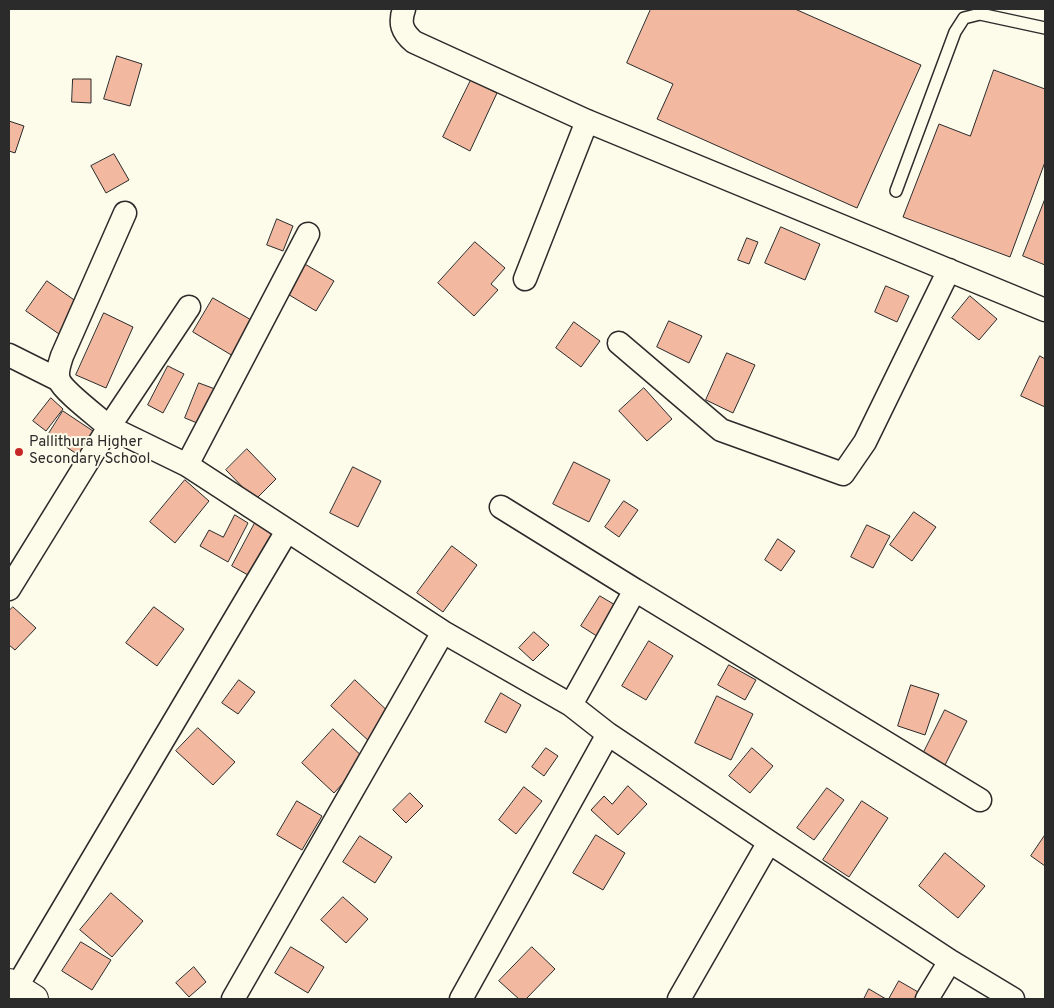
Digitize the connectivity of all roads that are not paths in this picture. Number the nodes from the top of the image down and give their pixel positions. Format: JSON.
{"nodes":[{"id":1,"x":404,"y":9,"type":"edge"},
{"id":2,"x":1045,"y":28,"type":"edge"},
{"id":3,"x":587,"y":121,"type":"junction"},
{"id":4,"x":896,"y":192,"type":"dead end"},
{"id":5,"x":125,"y":213,"type":"dead end"},
{"id":6,"x":308,"y":234,"type":"dead end"},
{"id":7,"x":949,"y":270,"type":"junction"},
{"id":8,"x":524,"y":279,"type":"dead end"},
{"id":9,"x":189,"y":307,"type":"dead end"},
{"id":10,"x":1045,"y":310,"type":"edge"},
{"id":11,"x":620,"y":343,"type":"dead end"},
{"id":12,"x":9,"y":356,"type":"edge"},
{"id":13,"x":59,"y":380,"type":"junction"},
{"id":14,"x":109,"y":427,"type":"junction"},
{"id":15,"x":187,"y":466,"type":"junction"},
{"id":16,"x":501,"y":507,"type":"dead end"},
{"id":17,"x":287,"y":531,"type":"junction"},
{"id":18,"x":9,"y":589,"type":"edge"},
{"id":19,"x":634,"y":590,"type":"junction"},
{"id":20,"x":443,"y":632,"type":"junction"},
{"id":21,"x":571,"y":705,"type":"junction"},
{"id":22,"x":608,"y":734,"type":"junction"},
{"id":23,"x":980,"y":800,"type":"dead end"},
{"id":24,"x":768,"y":842,"type":"junction"},
{"id":25,"x":950,"y":961,"type":"junction"},
{"id":26,"x":17,"y":992,"type":"edge"},
{"id":27,"x":233,"y":999,"type":"edge"},
{"id":28,"x":460,"y":999,"type":"edge"},
{"id":29,"x":679,"y":999,"type":"edge"},
{"id":30,"x":927,"y":999,"type":"edge"},
{"id":31,"x":1013,"y":999,"type":"edge"}],
"edges":[{"from":1,"to":3,"type":"street"},
{"from":2,"to":4,"type":"lane"},
{"from":3,"to":7,"type":"street"},
{"from":3,"to":8,"type":"street"},
{"from":5,"to":13,"type":"street"},
{"from":6,"to":15,"type":"street"},
{"from":7,"to":10,"type":"street"},
{"from":7,"to":11,"type":"street"},
{"from":9,"to":14,"type":"street"},
{"from":12,"to":13,"type":"street"},
{"from":13,"to":14,"type":"street"},
{"from":14,"to":15,"type":"street"},
{"from":14,"to":18,"type":"street"},
{"from":15,"to":17,"type":"street"},
{"from":16,"to":19,"type":"street"},
{"from":17,"to":20,"type":"street"},
{"from":17,"to":26,"type":"street"},
{"from":19,"to":21,"type":"street"},
{"from":19,"to":23,"type":"street"},
{"from":20,"to":21,"type":"street"},
{"from":20,"to":27,"type":"street"},
{"from":21,"to":22,"type":"street"},
{"from":22,"to":24,"type":"street"},
{"from":22,"to":28,"type":"street"},
{"from":24,"to":25,"type":"street"},
{"from":24,"to":29,"type":"street"},
{"from":25,"to":30,"type":"street"},
{"from":25,"to":31,"type":"street"}]}
